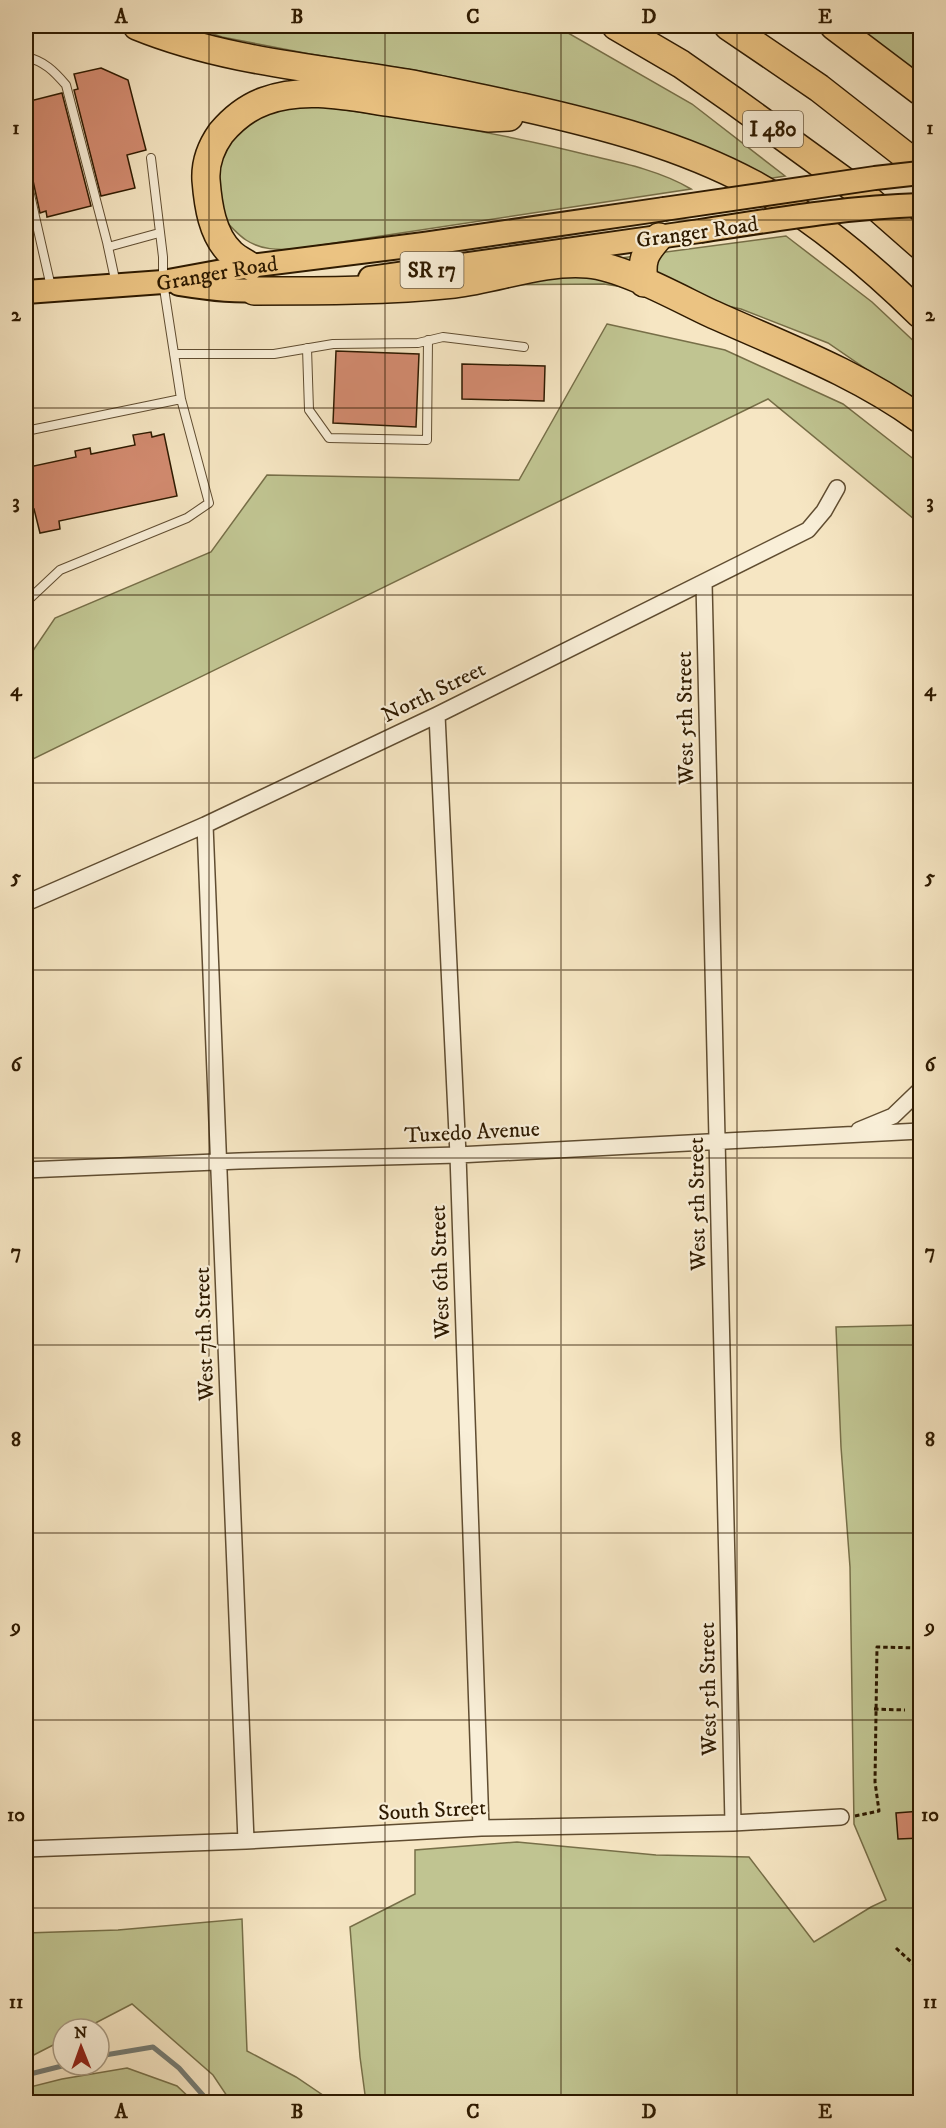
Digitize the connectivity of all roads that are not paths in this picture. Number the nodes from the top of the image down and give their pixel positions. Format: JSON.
{"nodes":[{"id":1,"x":137,"y":26,"type":"edge"},
{"id":2,"x":616,"y":26,"type":"edge"},
{"id":3,"x":728,"y":26,"type":"edge"},
{"id":4,"x":834,"y":26,"type":"edge"},
{"id":5,"x":26,"y":57,"type":"edge"},
{"id":6,"x":921,"y":91,"type":"edge"},
{"id":7,"x":555,"y":114,"type":"junction"},
{"id":8,"x":151,"y":158,"type":"dead end"},
{"id":9,"x":921,"y":167,"type":"edge"},
{"id":10,"x":921,"y":173,"type":"edge"},
{"id":11,"x":26,"y":177,"type":"edge"},
{"id":12,"x":921,"y":205,"type":"edge"},
{"id":13,"x":159,"y":233,"type":"junction"},
{"id":14,"x":659,"y":237,"type":"junction"},
{"id":15,"x":921,"y":245,"type":"edge"},
{"id":16,"x":108,"y":248,"type":"junction"},
{"id":17,"x":252,"y":279,"type":"junction"},
{"id":18,"x":163,"y":282,"type":"junction"},
{"id":19,"x":644,"y":283,"type":"junction"},
{"id":20,"x":116,"y":286,"type":"junction"},
{"id":21,"x":51,"y":290,"type":"junction"},
{"id":22,"x":26,"y":292,"type":"edge"},
{"id":23,"x":921,"y":315,"type":"edge"},
{"id":24,"x":428,"y":340,"type":"junction"},
{"id":25,"x":524,"y":347,"type":"dead end"},
{"id":26,"x":307,"y":348,"type":"junction"},
{"id":27,"x":174,"y":354,"type":"junction"},
{"id":28,"x":182,"y":399,"type":"junction"},
{"id":29,"x":921,"y":419,"type":"edge"},
{"id":30,"x":26,"y":431,"type":"edge"},
{"id":31,"x":837,"y":488,"type":"dead end"},
{"id":32,"x":704,"y":583,"type":"junction"},
{"id":33,"x":26,"y":602,"type":"edge"},
{"id":34,"x":437,"y":715,"type":"junction"},
{"id":35,"x":206,"y":825,"type":"junction"},
{"id":36,"x":26,"y":903,"type":"edge"},
{"id":37,"x":921,"y":1090,"type":"edge"},
{"id":38,"x":921,"y":1131,"type":"edge"},
{"id":39,"x":838,"y":1135,"type":"junction"},
{"id":40,"x":717,"y":1141,"type":"junction"},
{"id":41,"x":458,"y":1155,"type":"junction"},
{"id":42,"x":219,"y":1162,"type":"junction"},
{"id":43,"x":26,"y":1170,"type":"edge"},
{"id":44,"x":845,"y":1817,"type":"road end"},
{"id":45,"x":733,"y":1823,"type":"junction"},
{"id":46,"x":481,"y":1828,"type":"junction"},
{"id":47,"x":246,"y":1842,"type":"junction"},
{"id":48,"x":26,"y":1849,"type":"edge"}],
"edges":[{"from":1,"to":7,"type":"highway"},
{"from":2,"to":15,"type":"highway","number":"I 480"},
{"from":3,"to":9,"type":"highway","number":"I 480"},
{"from":4,"to":6,"type":"highway"},
{"from":5,"to":16,"type":"lane"},
{"from":7,"to":17,"type":"highway"},
{"from":7,"to":23,"type":"highway"},
{"from":8,"to":13,"type":"lane"},
{"from":10,"to":17,"type":"main road","name":"Granger Road","number":"SR 17","bridge":true},
{"from":11,"to":21,"type":"lane"},
{"from":12,"to":14,"type":"main road","name":"Granger Road","number":"SR 17","bridge":true},
{"from":13,"to":16,"type":"lane"},
{"from":13,"to":18,"type":"lane"},
{"from":14,"to":17,"type":"main road","name":"Granger Road","number":"SR 17"},
{"from":14,"to":19,"type":"highway"},
{"from":16,"to":20,"type":"lane"},
{"from":17,"to":18,"type":"main road","name":"Granger Road","number":"SR 17"},
{"from":17,"to":19,"type":"highway"},
{"from":18,"to":20,"type":"main road","number":"SR 17"},
{"from":18,"to":27,"type":"lane"},
{"from":19,"to":29,"type":"highway"},
{"from":20,"to":21,"type":"main road","number":"SR 17"},
{"from":21,"to":22,"type":"main road","number":"SR 17"},
{"from":24,"to":25,"type":"lane"},
{"from":24,"to":26,"type":"lane"},
{"from":24,"to":26,"type":"lane"},
{"from":26,"to":27,"type":"lane"},
{"from":27,"to":28,"type":"lane"},
{"from":28,"to":30,"type":"lane"},
{"from":28,"to":33,"type":"lane"},
{"from":31,"to":32,"type":"street","name":"North Street"},
{"from":32,"to":34,"type":"street","name":"North Street"},
{"from":32,"to":40,"type":"street","name":"West 5th Street"},
{"from":34,"to":35,"type":"street","name":"North Street"},
{"from":34,"to":41,"type":"street","name":"West 6th Street"},
{"from":35,"to":36,"type":"street","name":"North Street"},
{"from":35,"to":42,"type":"street","name":"West 7th Street"},
{"from":37,"to":39,"type":"street"},
{"from":38,"to":39,"type":"street","name":"Tuxedo Avenue"},
{"from":39,"to":40,"type":"street","name":"Tuxedo Avenue"},
{"from":40,"to":41,"type":"street","name":"Tuxedo Avenue"},
{"from":40,"to":45,"type":"street","name":"West 5th Street"},
{"from":41,"to":42,"type":"street","name":"Tuxedo Avenue"},
{"from":41,"to":46,"type":"street","name":"West 6th Street"},
{"from":42,"to":43,"type":"street","name":"Tuxedo Avenue"},
{"from":42,"to":47,"type":"street","name":"West 7th Street"},
{"from":44,"to":45,"type":"street","name":"South Street"},
{"from":45,"to":46,"type":"street","name":"South Street"},
{"from":46,"to":47,"type":"street","name":"South Street"},
{"from":47,"to":48,"type":"street","name":"South Street"}]}
